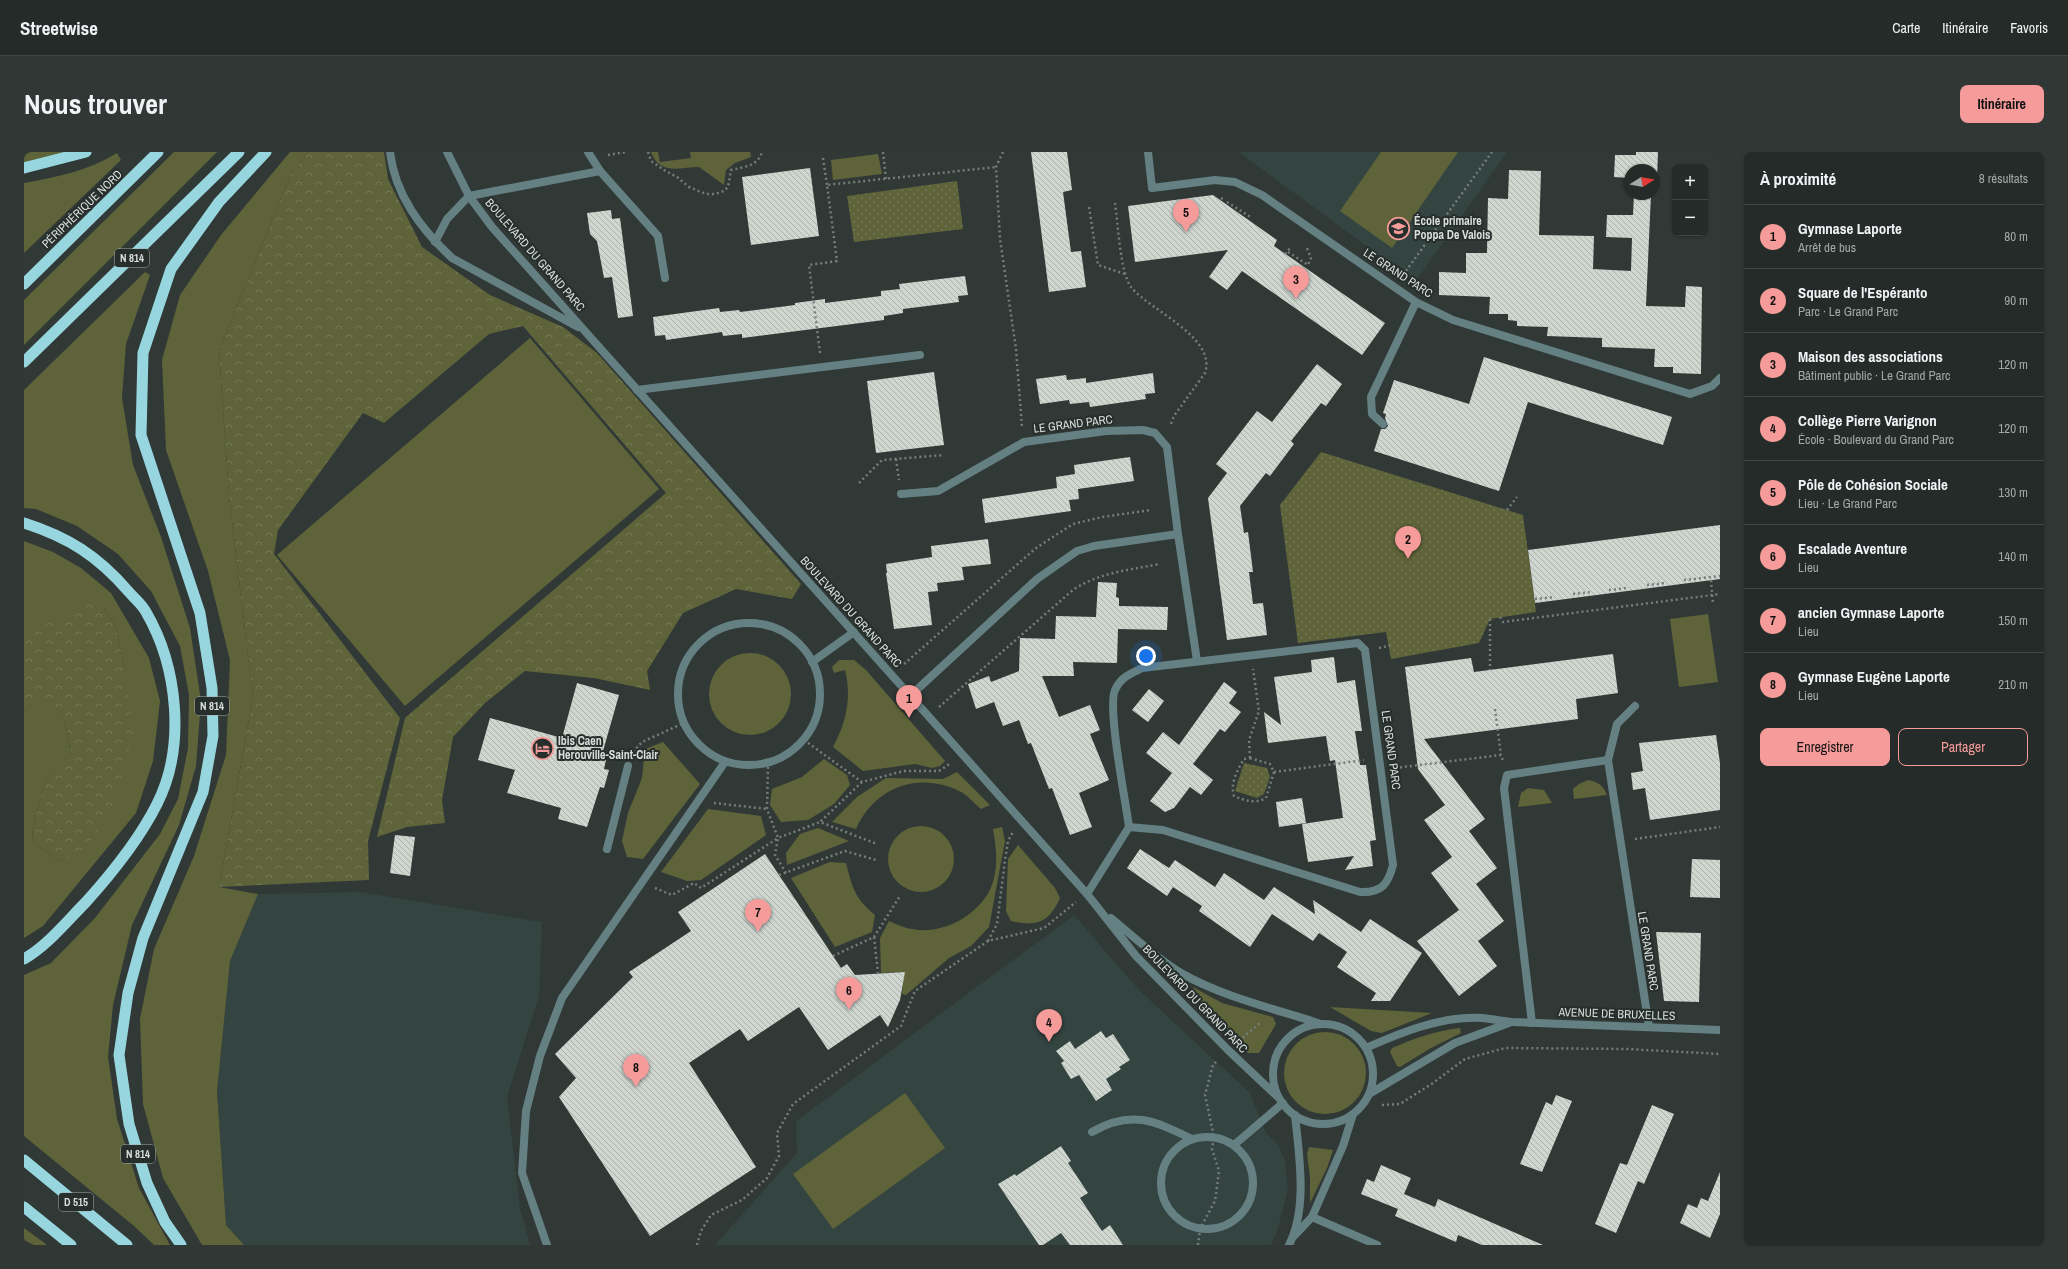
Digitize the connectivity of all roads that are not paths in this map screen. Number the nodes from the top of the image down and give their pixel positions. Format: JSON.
{"nodes":[{"id":1,"x":86,"y":152,"type":"edge"},
{"id":2,"x":158,"y":152,"type":"edge"},
{"id":3,"x":239,"y":152,"type":"edge"},
{"id":4,"x":266,"y":152,"type":"edge"},
{"id":5,"x":390,"y":152,"type":"edge"},
{"id":6,"x":447,"y":152,"type":"edge"},
{"id":7,"x":588,"y":152,"type":"edge"},
{"id":8,"x":1148,"y":152,"type":"edge"},
{"id":9,"x":24,"y":168,"type":"edge"},
{"id":10,"x":600,"y":171,"type":"junction"},
{"id":11,"x":469,"y":196,"type":"junction"},
{"id":12,"x":435,"y":242,"type":"junction"},
{"id":13,"x":665,"y":278,"type":"dead end"},
{"id":14,"x":24,"y":284,"type":"edge"},
{"id":15,"x":1416,"y":302,"type":"junction"},
{"id":16,"x":584,"y":330,"type":"junction"},
{"id":17,"x":920,"y":355,"type":"dead end"},
{"id":18,"x":24,"y":362,"type":"edge"},
{"id":19,"x":1720,"y":378,"type":"edge"},
{"id":20,"x":637,"y":390,"type":"junction"},
{"id":21,"x":1383,"y":424,"type":"dead end"},
{"id":22,"x":901,"y":494,"type":"road end"},
{"id":23,"x":24,"y":523,"type":"edge"},
{"id":24,"x":1178,"y":534,"type":"junction"},
{"id":25,"x":854,"y":632,"type":"junction"},
{"id":26,"x":1197,"y":661,"type":"junction"},
{"id":27,"x":812,"y":662,"type":"junction"},
{"id":28,"x":910,"y":696,"type":"junction"},
{"id":29,"x":1635,"y":706,"type":"dead end"},
{"id":30,"x":1608,"y":760,"type":"junction"},
{"id":31,"x":725,"y":762,"type":"junction"},
{"id":32,"x":628,"y":766,"type":"dead end"},
{"id":33,"x":1130,"y":827,"type":"junction"},
{"id":34,"x":606,"y":849,"type":"dead end"},
{"id":35,"x":1087,"y":894,"type":"junction"},
{"id":36,"x":1101,"y":910,"type":"junction"},
{"id":37,"x":24,"y":959,"type":"edge"},
{"id":38,"x":1512,"y":1022,"type":"junction"},
{"id":39,"x":1532,"y":1023,"type":"junction"},
{"id":40,"x":1320,"y":1024,"type":"junction"},
{"id":41,"x":1649,"y":1027,"type":"junction"},
{"id":42,"x":1720,"y":1030,"type":"edge"},
{"id":43,"x":1366,"y":1048,"type":"junction"},
{"id":44,"x":1368,"y":1094,"type":"junction"},
{"id":45,"x":1281,"y":1100,"type":"junction"},
{"id":46,"x":1353,"y":1114,"type":"junction"},
{"id":47,"x":1295,"y":1115,"type":"junction"},
{"id":48,"x":1092,"y":1132,"type":"dead end"},
{"id":49,"x":1192,"y":1139,"type":"junction"},
{"id":50,"x":1234,"y":1144,"type":"junction"},
{"id":51,"x":24,"y":1160,"type":"edge"},
{"id":52,"x":24,"y":1207,"type":"edge"},
{"id":53,"x":1312,"y":1217,"type":"junction"},
{"id":54,"x":1293,"y":1237,"type":"junction"},
{"id":55,"x":71,"y":1245,"type":"edge"},
{"id":56,"x":127,"y":1245,"type":"edge"},
{"id":57,"x":181,"y":1245,"type":"edge"},
{"id":58,"x":547,"y":1245,"type":"edge"},
{"id":59,"x":1289,"y":1245,"type":"edge"},
{"id":60,"x":1377,"y":1245,"type":"edge"}],
"edges":[{"from":1,"to":9,"type":"highway"},
{"from":2,"to":14,"type":"highway","name":"PÉRIPHÉRIQUE NORD"},
{"from":3,"to":18,"type":"highway","number":"N 814"},
{"from":4,"to":57,"type":"highway","number":"N 814"},
{"from":5,"to":12,"type":"street","name":"BOULEVARD DU GRAND PARC"},
{"from":6,"to":11,"type":"street","name":"BOULEVARD DU GRAND PARC"},
{"from":7,"to":10,"type":"street"},
{"from":8,"to":15,"type":"street","name":"LE GRAND PARC"},
{"from":10,"to":11,"type":"street"},
{"from":10,"to":13,"type":"street"},
{"from":11,"to":12,"type":"street"},
{"from":11,"to":16,"type":"street","name":"BOULEVARD DU GRAND PARC"},
{"from":12,"to":16,"type":"street","name":"BOULEVARD DU GRAND PARC"},
{"from":15,"to":19,"type":"street","name":"LE GRAND PARC"},
{"from":15,"to":21,"type":"street"},
{"from":16,"to":20,"type":"street","name":"BOULEVARD DU GRAND PARC"},
{"from":17,"to":20,"type":"street"},
{"from":20,"to":25,"type":"street","name":"BOULEVARD DU GRAND PARC"},
{"from":22,"to":24,"type":"street","name":"LE GRAND PARC"},
{"from":23,"to":37,"type":"highway"},
{"from":24,"to":26,"type":"street","name":"LE GRAND PARC"},
{"from":24,"to":28,"type":"street"},
{"from":25,"to":27,"type":"street"},
{"from":25,"to":28,"type":"street","name":"BOULEVARD DU GRAND PARC"},
{"from":26,"to":33,"type":"street"},
{"from":26,"to":33,"type":"street","name":"LE GRAND PARC"},
{"from":27,"to":31,"type":"street"},
{"from":27,"to":31,"type":"street"},
{"from":28,"to":35,"type":"street","name":"BOULEVARD DU GRAND PARC"},
{"from":29,"to":30,"type":"street","name":"LE GRAND PARC"},
{"from":30,"to":39,"type":"street"},
{"from":30,"to":41,"type":"street","name":"LE GRAND PARC"},
{"from":31,"to":58,"type":"street"},
{"from":32,"to":34,"type":"street"},
{"from":33,"to":35,"type":"street"},
{"from":35,"to":36,"type":"street","name":"BOULEVARD DU GRAND PARC"},
{"from":36,"to":40,"type":"street","name":"BOULEVARD DU GRAND PARC"},
{"from":36,"to":45,"type":"street","name":"BOULEVARD DU GRAND PARC"},
{"from":38,"to":39,"type":"street","name":"AVENUE DE BRUXELLES"},
{"from":38,"to":43,"type":"street","name":"AVENUE DE BRUXELLES"},
{"from":38,"to":44,"type":"street","name":"AVENUE DE BRUXELLES"},
{"from":39,"to":41,"type":"street","name":"AVENUE DE BRUXELLES"},
{"from":40,"to":43,"type":"street"},
{"from":40,"to":45,"type":"street"},
{"from":41,"to":42,"type":"street","name":"AVENUE DE BRUXELLES"},
{"from":43,"to":44,"type":"street"},
{"from":44,"to":46,"type":"street"},
{"from":45,"to":47,"type":"street"},
{"from":45,"to":50,"type":"street"},
{"from":46,"to":47,"type":"street"},
{"from":46,"to":53,"type":"street"},
{"from":47,"to":54,"type":"street"},
{"from":48,"to":49,"type":"street"},
{"from":49,"to":50,"type":"street"},
{"from":49,"to":50,"type":"street"},
{"from":51,"to":56,"type":"highway","number":"D 515"},
{"from":52,"to":55,"type":"highway"},
{"from":53,"to":54,"type":"street"},
{"from":53,"to":60,"type":"street"},
{"from":54,"to":59,"type":"street"}]}
